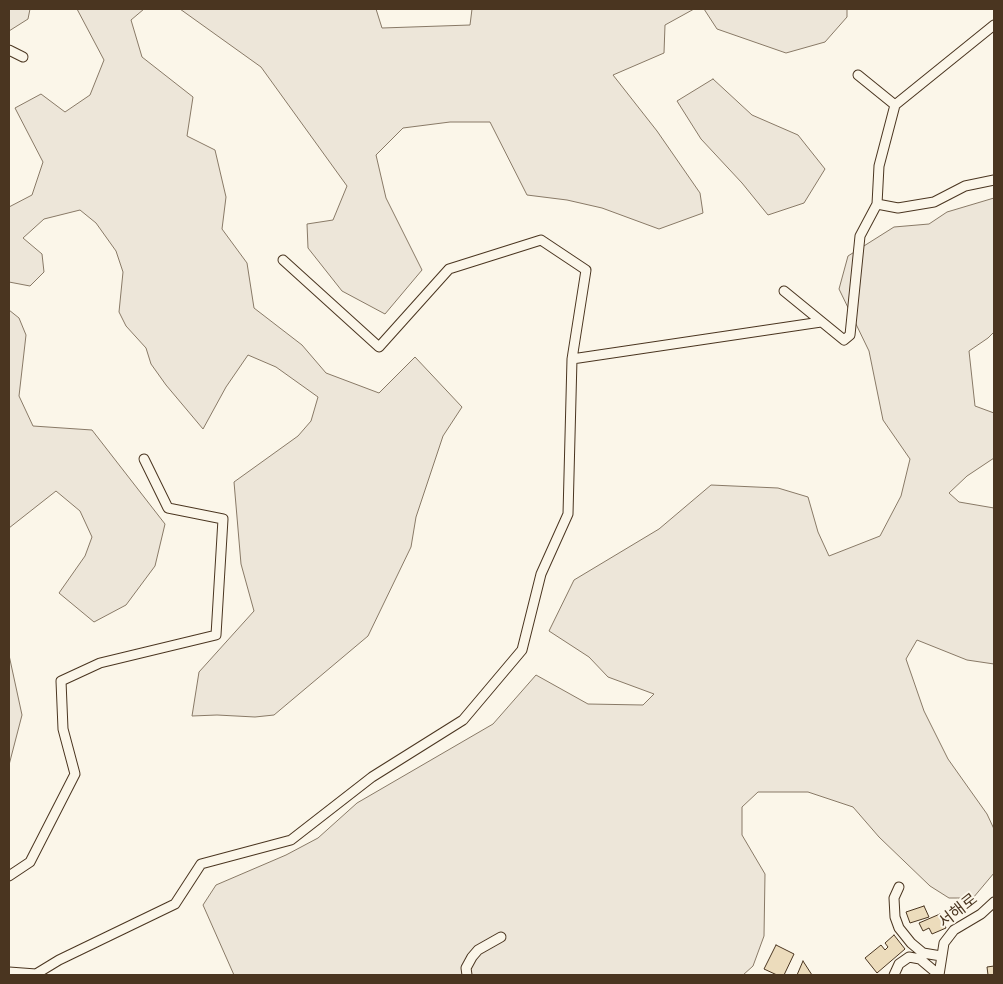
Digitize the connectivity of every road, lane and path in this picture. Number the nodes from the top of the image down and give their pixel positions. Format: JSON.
{"nodes":[{"id":1,"x":994,"y":24,"type":"edge"},
{"id":2,"x":9,"y":50,"type":"edge"},
{"id":3,"x":23,"y":57,"type":"dead end"},
{"id":4,"x":858,"y":75,"type":"dead end"},
{"id":5,"x":896,"y":105,"type":"junction"},
{"id":6,"x":994,"y":180,"type":"edge"},
{"id":7,"x":878,"y":204,"type":"junction"},
{"id":8,"x":284,"y":260,"type":"dead end"},
{"id":9,"x":784,"y":291,"type":"dead end"},
{"id":10,"x":821,"y":322,"type":"junction"},
{"id":11,"x":572,"y":360,"type":"junction"},
{"id":12,"x":144,"y":459,"type":"dead end"},
{"id":13,"x":9,"y":876,"type":"edge"},
{"id":14,"x":899,"y":887,"type":"dead end"},
{"id":15,"x":994,"y":902,"type":"edge"},
{"id":16,"x":501,"y":937,"type":"dead end"},
{"id":17,"x":941,"y":956,"type":"junction"},
{"id":18,"x":9,"y":972,"type":"edge"},
{"id":19,"x":467,"y":975,"type":"edge"},
{"id":20,"x":894,"y":975,"type":"edge"},
{"id":21,"x":939,"y":975,"type":"edge"}],
"edges":[{"from":1,"to":5,"type":"street"},
{"from":2,"to":3,"type":"street"},
{"from":4,"to":5,"type":"street"},
{"from":5,"to":7,"type":"street"},
{"from":6,"to":7,"type":"street"},
{"from":7,"to":10,"type":"street"},
{"from":8,"to":11,"type":"street"},
{"from":9,"to":10,"type":"street"},
{"from":10,"to":11,"type":"street"},
{"from":11,"to":18,"type":"street"},
{"from":12,"to":13,"type":"street"},
{"from":14,"to":17,"type":"street"},
{"from":15,"to":17,"type":"street","name":"서해로"},
{"from":16,"to":19,"type":"street"},
{"from":17,"to":21,"type":"street","name":"서해로"},
{"from":20,"to":21,"type":"street"}]}
